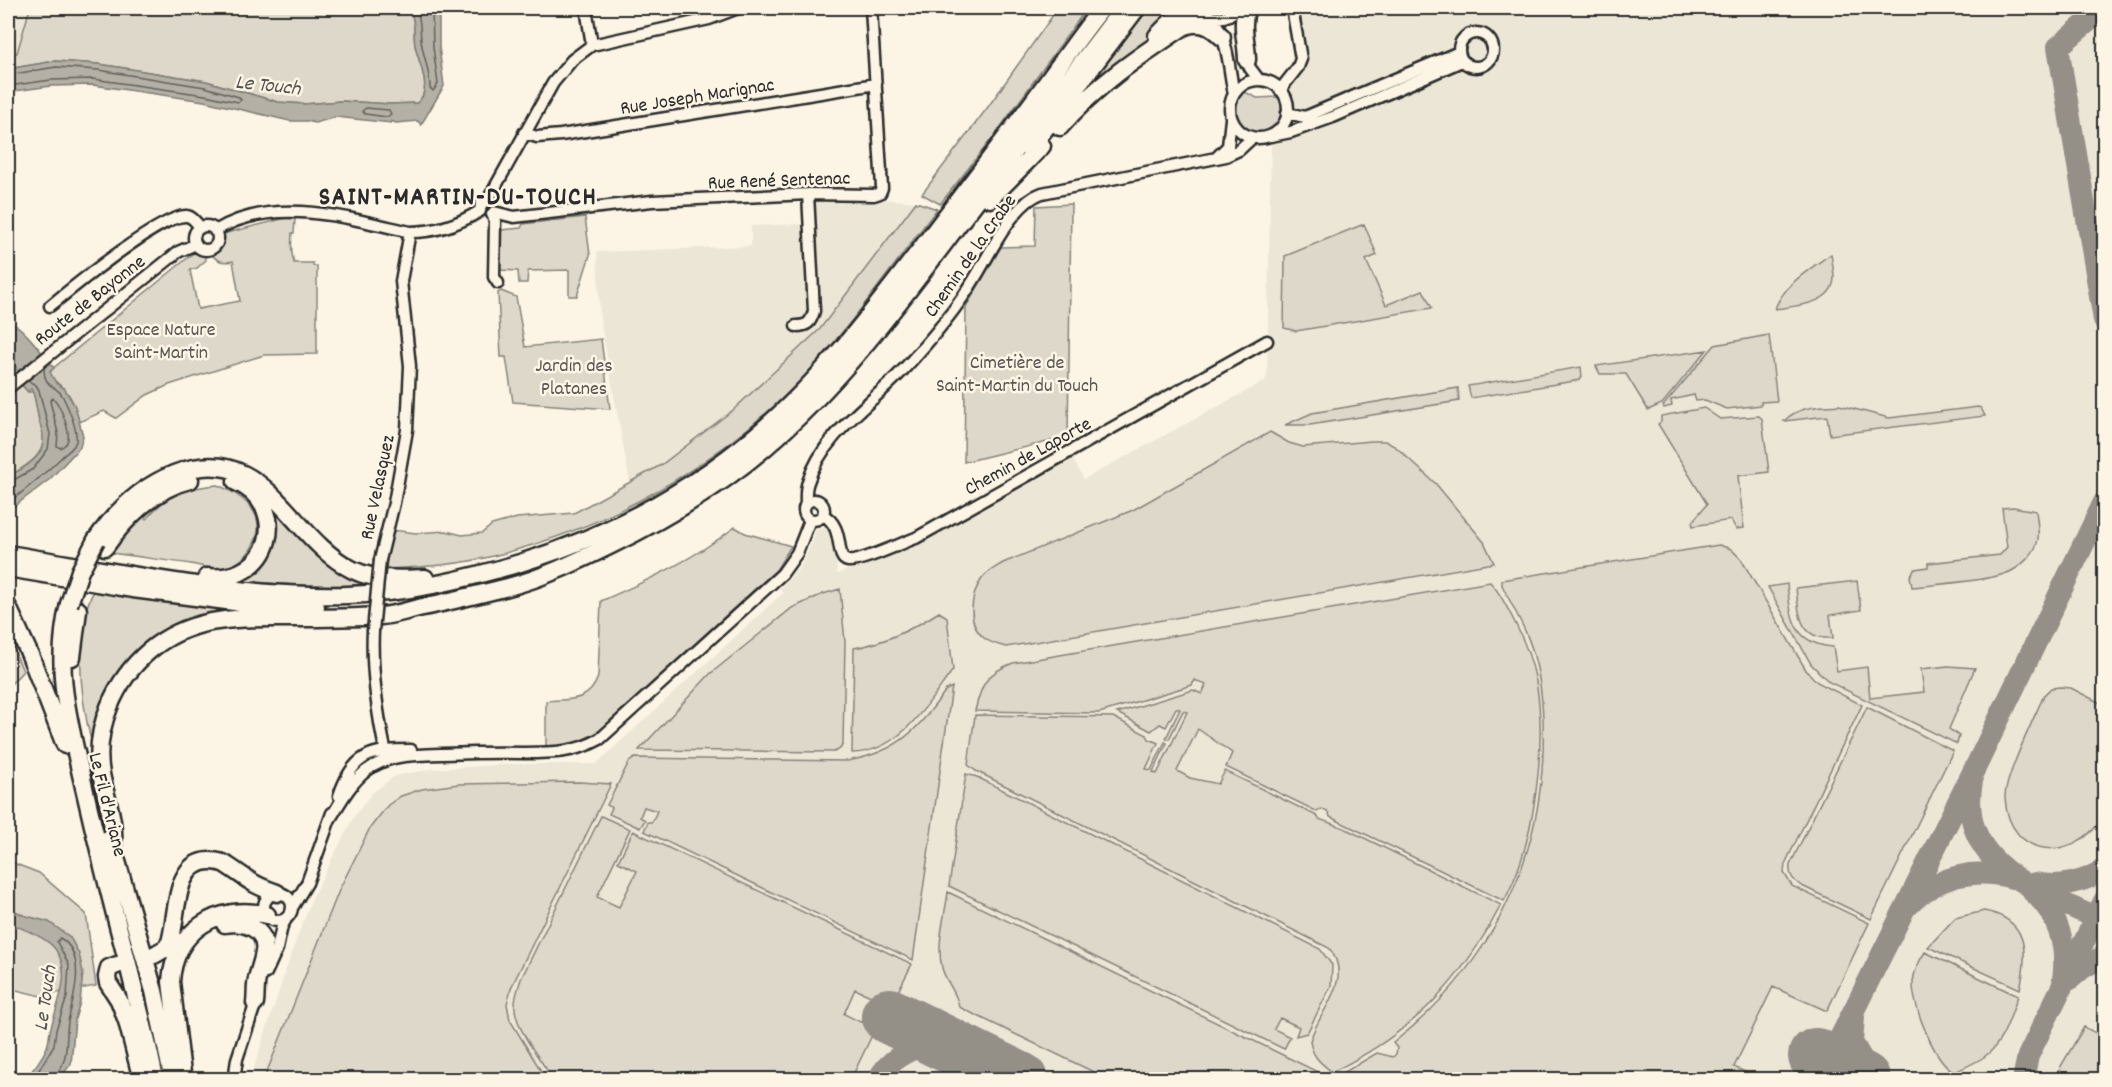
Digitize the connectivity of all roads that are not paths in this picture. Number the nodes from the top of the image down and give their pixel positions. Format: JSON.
{"nodes":[{"id":1,"x":586,"y":8,"type":"edge"},
{"id":2,"x":738,"y":8,"type":"edge"},
{"id":3,"x":871,"y":8,"type":"edge"},
{"id":4,"x":1102,"y":8,"type":"edge"},
{"id":5,"x":1123,"y":8,"type":"edge"},
{"id":6,"x":1137,"y":8,"type":"edge"},
{"id":7,"x":1240,"y":8,"type":"edge"},
{"id":8,"x":1292,"y":8,"type":"edge"},
{"id":9,"x":1206,"y":11,"type":"edge"},
{"id":10,"x":1222,"y":37,"type":"junction"},
{"id":11,"x":592,"y":45,"type":"junction"},
{"id":12,"x":1300,"y":50,"type":"junction"},
{"id":13,"x":1247,"y":60,"type":"joint"},
{"id":14,"x":1131,"y":62,"type":"junction"},
{"id":15,"x":1264,"y":82,"type":"junction"},
{"id":16,"x":876,"y":84,"type":"junction"},
{"id":17,"x":1280,"y":90,"type":"junction"},
{"id":18,"x":1234,"y":94,"type":"junction"},
{"id":19,"x":1287,"y":113,"type":"junction"},
{"id":20,"x":1231,"y":119,"type":"junction"},
{"id":21,"x":524,"y":133,"type":"junction"},
{"id":22,"x":1271,"y":136,"type":"junction"},
{"id":23,"x":1252,"y":138,"type":"junction"},
{"id":24,"x":1216,"y":158,"type":"junction"},
{"id":25,"x":808,"y":194,"type":"junction"},
{"id":26,"x":990,"y":199,"type":"junction"},
{"id":27,"x":489,"y":212,"type":"junction"},
{"id":28,"x":200,"y":228,"type":"junction"},
{"id":29,"x":215,"y":231,"type":"junction"},
{"id":30,"x":410,"y":232,"type":"junction"},
{"id":31,"x":196,"y":244,"type":"junction"},
{"id":32,"x":916,"y":280,"type":"junction"},
{"id":33,"x":498,"y":283,"type":"dead end"},
{"id":34,"x":50,"y":306,"type":"dead end"},
{"id":35,"x":796,"y":326,"type":"dead end"},
{"id":36,"x":1267,"y":341,"type":"dead end"},
{"id":37,"x":8,"y":388,"type":"edge"},
{"id":38,"x":811,"y":503,"type":"junction"},
{"id":39,"x":823,"y":514,"type":"junction"},
{"id":40,"x":810,"y":520,"type":"junction"},
{"id":41,"x":101,"y":544,"type":"junction"},
{"id":42,"x":8,"y":554,"type":"edge"},
{"id":43,"x":506,"y":567,"type":"junction"},
{"id":44,"x":8,"y":568,"type":"edge"},
{"id":45,"x":111,"y":571,"type":"junction"},
{"id":46,"x":459,"y":599,"type":"junction"},
{"id":47,"x":8,"y":607,"type":"edge"},
{"id":48,"x":73,"y":607,"type":"junction"},
{"id":49,"x":387,"y":755,"type":"junction"},
{"id":50,"x":89,"y":811,"type":"junction"},
{"id":51,"x":113,"y":845,"type":"junction"},
{"id":52,"x":314,"y":863,"type":"junction"},
{"id":53,"x":246,"y":880,"type":"junction"},
{"id":54,"x":278,"y":893,"type":"junction"},
{"id":55,"x":290,"y":912,"type":"junction"},
{"id":56,"x":267,"y":913,"type":"junction"},
{"id":57,"x":154,"y":955,"type":"dead end"},
{"id":58,"x":271,"y":960,"type":"junction"},
{"id":59,"x":117,"y":965,"type":"dead end"},
{"id":60,"x":172,"y":970,"type":"junction"},
{"id":61,"x":255,"y":1003,"type":"junction"},
{"id":62,"x":237,"y":1059,"type":"junction"},
{"id":63,"x":142,"y":1080,"type":"edge"},
{"id":64,"x":155,"y":1080,"type":"edge"},
{"id":65,"x":173,"y":1080,"type":"edge"},
{"id":66,"x":183,"y":1080,"type":"edge"},
{"id":67,"x":227,"y":1080,"type":"edge"},
{"id":68,"x":234,"y":1080,"type":"edge"}],
"edges":[{"from":1,"to":11,"type":"street"},
{"from":2,"to":11,"type":"street"},
{"from":3,"to":16,"type":"street","name":"Rue René Sentenac"},
{"from":4,"to":43,"type":"highway"},
{"from":5,"to":32,"type":"highway"},
{"from":6,"to":26,"type":"highway"},
{"from":7,"to":9,"type":"street"},
{"from":7,"to":13,"type":"highway"},
{"from":8,"to":12,"type":"street"},
{"from":9,"to":10,"type":"street"},
{"from":9,"to":14,"type":"highway"},
{"from":10,"to":14,"type":"highway"},
{"from":10,"to":18,"type":"street"},
{"from":11,"to":21,"type":"street"},
{"from":12,"to":15,"type":"street"},
{"from":12,"to":17,"type":"street"},
{"from":13,"to":15,"type":"street"},
{"from":14,"to":26,"type":"highway"},
{"from":15,"to":17,"type":"street"},
{"from":15,"to":18,"type":"street"},
{"from":16,"to":21,"type":"street","name":"Rue Joseph Marignac"},
{"from":16,"to":25,"type":"street","name":"Rue René Sentenac"},
{"from":17,"to":19,"type":"street"},
{"from":18,"to":20,"type":"street"},
{"from":19,"to":22,"type":"street"},
{"from":19,"to":22,"type":"street"},
{"from":20,"to":23,"type":"street"},
{"from":20,"to":24,"type":"street"},
{"from":21,"to":27,"type":"street"},
{"from":22,"to":23,"type":"street"},
{"from":23,"to":24,"type":"street","name":"Chemin de la Crabe"},
{"from":24,"to":38,"type":"street","name":"Chemin de la Crabe"},
{"from":25,"to":27,"type":"street","name":"Rue René Sentenac"},
{"from":25,"to":35,"type":"street"},
{"from":26,"to":32,"type":"highway"},
{"from":27,"to":30,"type":"street"},
{"from":27,"to":33,"type":"street"},
{"from":28,"to":29,"type":"street"},
{"from":28,"to":31,"type":"street"},
{"from":28,"to":34,"type":"street"},
{"from":29,"to":30,"type":"street"},
{"from":29,"to":31,"type":"street"},
{"from":30,"to":49,"type":"street","name":"Rue Velasquez","bridge":true},
{"from":31,"to":37,"type":"street","name":"Route de Bayonne"},
{"from":32,"to":46,"type":"highway"},
{"from":36,"to":39,"type":"street","name":"Chemin de Laporte"},
{"from":38,"to":39,"type":"street","name":"Chemin de Laporte"},
{"from":38,"to":40,"type":"street"},
{"from":39,"to":40,"type":"street"},
{"from":40,"to":49,"type":"street"},
{"from":41,"to":43,"type":"highway"},
{"from":41,"to":45,"type":"highway"},
{"from":41,"to":48,"type":"highway","name":"Le Fil d'Ariane"},
{"from":42,"to":45,"type":"highway"},
{"from":43,"to":45,"type":"highway"},
{"from":44,"to":46,"type":"highway"},
{"from":46,"to":51,"type":"highway"},
{"from":47,"to":50,"type":"highway"},
{"from":48,"to":50,"type":"highway","name":"Le Fil d'Ariane"},
{"from":48,"to":51,"type":"highway","name":"Le Fil d'Ariane"},
{"from":49,"to":52,"type":"street"},
{"from":50,"to":64,"type":"highway","name":"Le Fil d'Ariane"},
{"from":51,"to":65,"type":"highway","name":"Le Fil d'Ariane"},
{"from":52,"to":54,"type":"street"},
{"from":52,"to":55,"type":"street"},
{"from":53,"to":54,"type":"highway"},
{"from":53,"to":56,"type":"highway"},
{"from":53,"to":57,"type":"highway"},
{"from":54,"to":55,"type":"street"},
{"from":54,"to":56,"type":"street"},
{"from":55,"to":56,"type":"street"},
{"from":55,"to":58,"type":"street"},
{"from":56,"to":58,"type":"street"},
{"from":56,"to":60,"type":"highway"},
{"from":58,"to":61,"type":"street"},
{"from":59,"to":63,"type":"highway"},
{"from":60,"to":61,"type":"highway"},
{"from":60,"to":66,"type":"highway"},
{"from":61,"to":62,"type":"street"},
{"from":62,"to":67,"type":"street"},
{"from":62,"to":68,"type":"street"}]}
